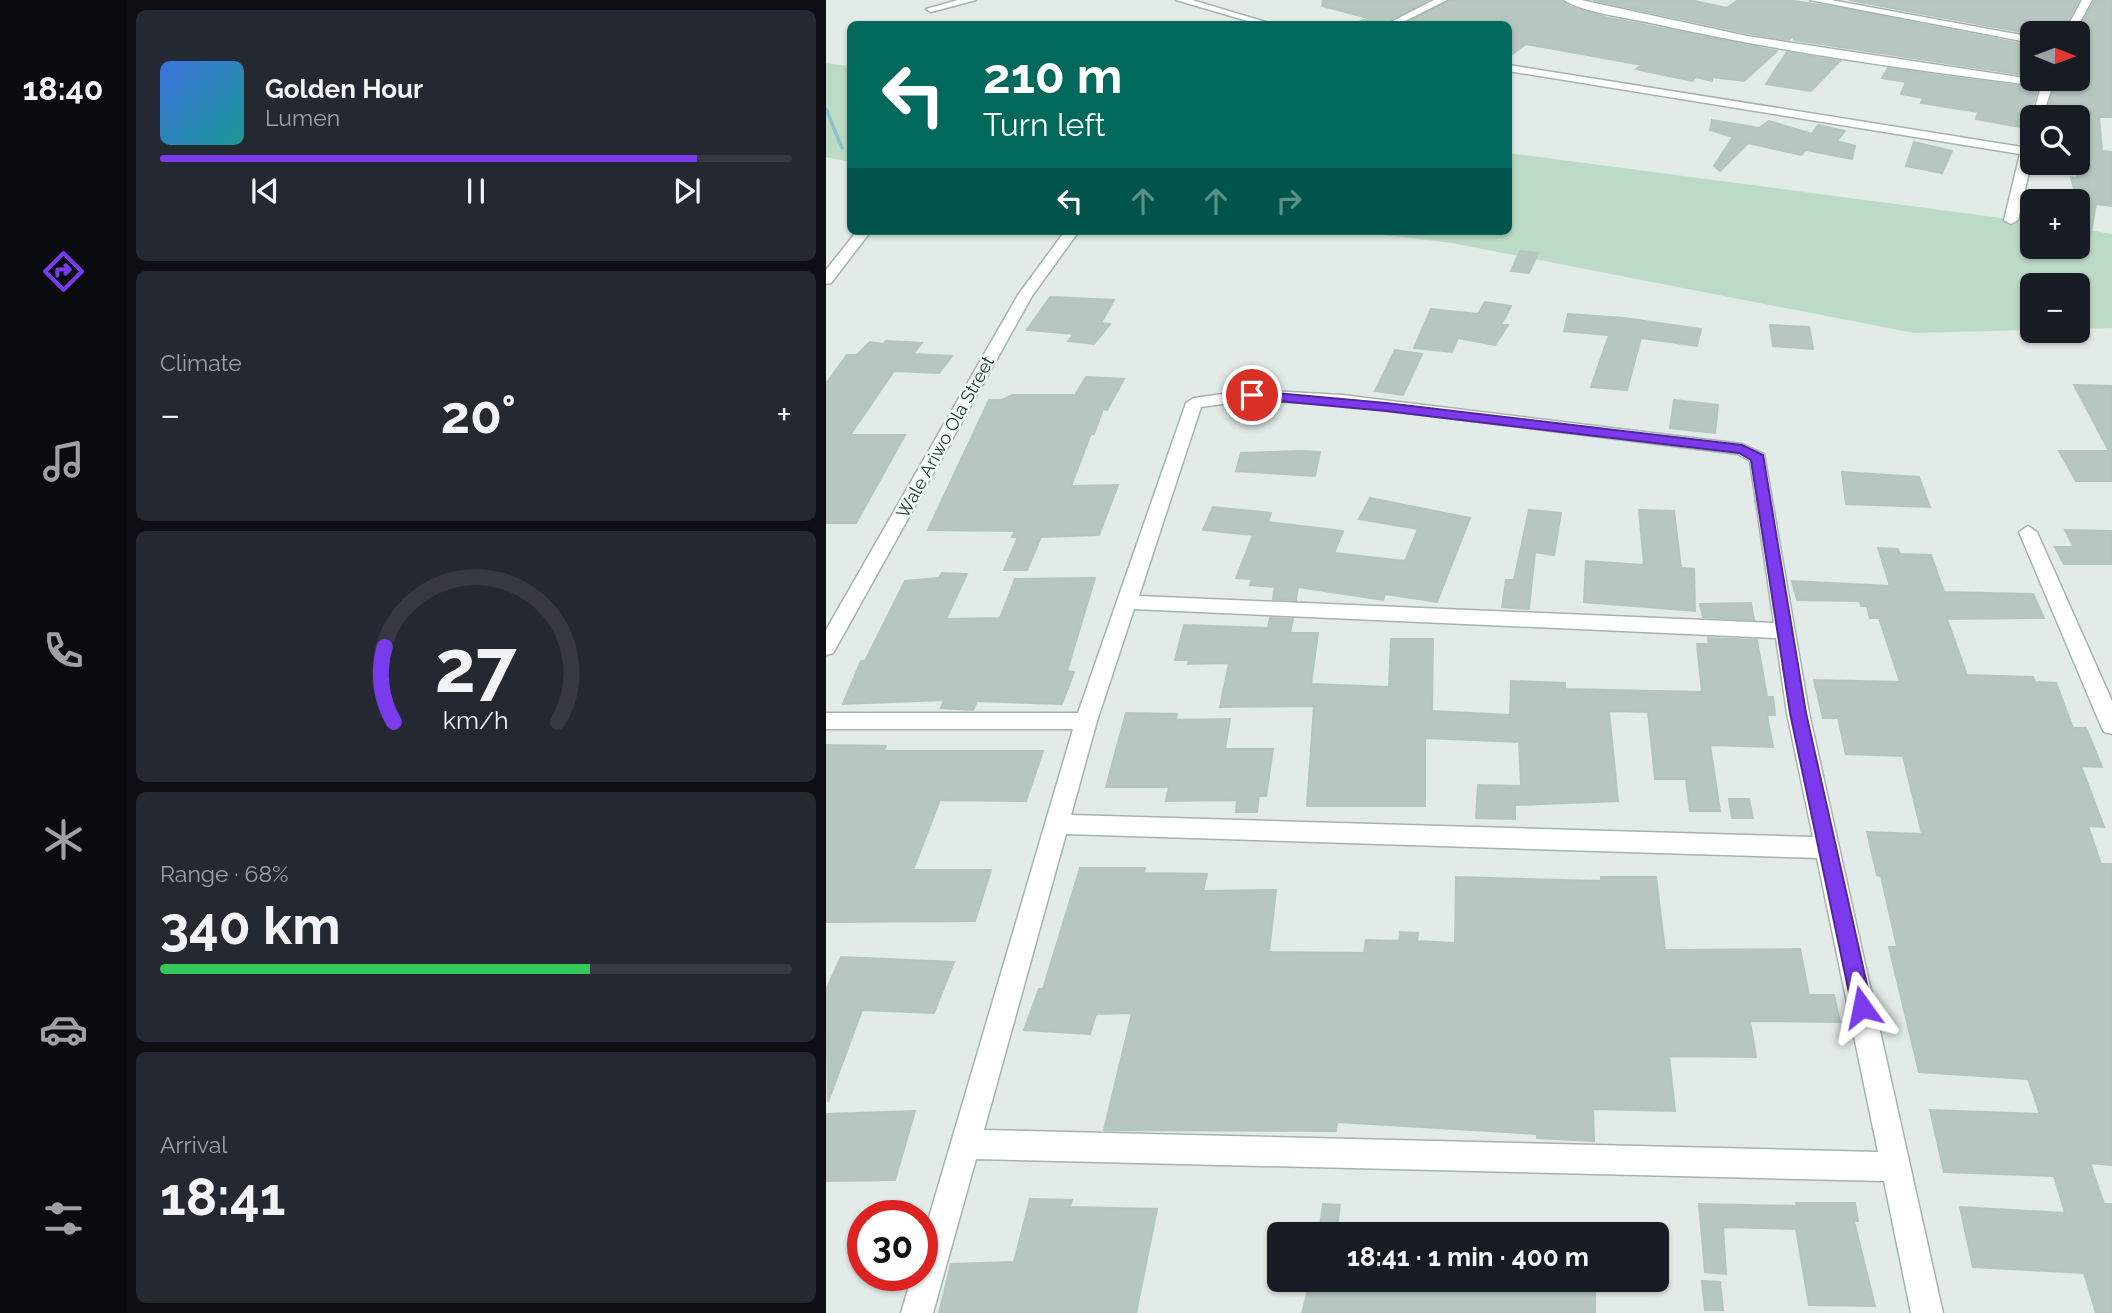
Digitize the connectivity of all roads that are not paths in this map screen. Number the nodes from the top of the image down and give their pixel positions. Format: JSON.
{"nodes":[{"id":1,"x":971,"y":0,"type":"edge"},
{"id":2,"x":1181,"y":0,"type":"edge"},
{"id":3,"x":1442,"y":0,"type":"edge"},
{"id":4,"x":1569,"y":0,"type":"edge"},
{"id":5,"x":1815,"y":0,"type":"edge"},
{"id":6,"x":956,"y":1,"type":"edge"},
{"id":7,"x":2083,"y":2,"type":"edge"},
{"id":8,"x":931,"y":9,"type":"dead end"},
{"id":9,"x":1257,"y":21,"type":"edge"},
{"id":10,"x":1398,"y":21,"type":"edge"},
{"id":11,"x":2074,"y":21,"type":"edge"},
{"id":12,"x":2020,"y":38,"type":"edge"},
{"id":13,"x":1512,"y":69,"type":"edge"},
{"id":14,"x":2020,"y":77,"type":"edge"},
{"id":15,"x":2020,"y":151,"type":"edge"},
{"id":16,"x":2020,"y":175,"type":"edge"},
{"id":17,"x":2011,"y":220,"type":"dead end"},
{"id":18,"x":861,"y":235,"type":"edge"},
{"id":19,"x":1069,"y":235,"type":"edge"},
{"id":20,"x":826,"y":280,"type":"edge"},
{"id":21,"x":2028,"y":532,"type":"dead end"},
{"id":22,"x":1127,"y":602,"type":"junction"},
{"id":23,"x":1785,"y":631,"type":"junction"},
{"id":24,"x":826,"y":648,"type":"edge"},
{"id":25,"x":826,"y":721,"type":"edge"},
{"id":26,"x":1086,"y":721,"type":"junction"},
{"id":27,"x":2112,"y":726,"type":"edge"},
{"id":28,"x":1059,"y":824,"type":"junction"},
{"id":29,"x":1829,"y":848,"type":"junction"},
{"id":30,"x":965,"y":1144,"type":"junction"},
{"id":31,"x":1895,"y":1167,"type":"junction"},
{"id":32,"x":917,"y":1313,"type":"edge"},
{"id":33,"x":1927,"y":1313,"type":"edge"}],
"edges":[{"from":1,"to":6,"type":"street"},
{"from":2,"to":9,"type":"street"},
{"from":3,"to":10,"type":"street"},
{"from":4,"to":14,"type":"street"},
{"from":5,"to":12,"type":"street"},
{"from":6,"to":8,"type":"street"},
{"from":7,"to":11,"type":"street"},
{"from":13,"to":15,"type":"street"},
{"from":16,"to":17,"type":"street"},
{"from":18,"to":20,"type":"street"},
{"from":19,"to":24,"type":"street","name":"Wale Ariwo Ola Street"},
{"from":21,"to":27,"type":"street"},
{"from":22,"to":23,"type":"street"},
{"from":22,"to":23,"type":"street"},
{"from":22,"to":26,"type":"street"},
{"from":23,"to":29,"type":"street"},
{"from":25,"to":26,"type":"street"},
{"from":26,"to":28,"type":"street"},
{"from":28,"to":29,"type":"street"},
{"from":28,"to":30,"type":"street"},
{"from":29,"to":31,"type":"street"},
{"from":30,"to":31,"type":"street"},
{"from":30,"to":32,"type":"street"},
{"from":31,"to":33,"type":"street"}]}
